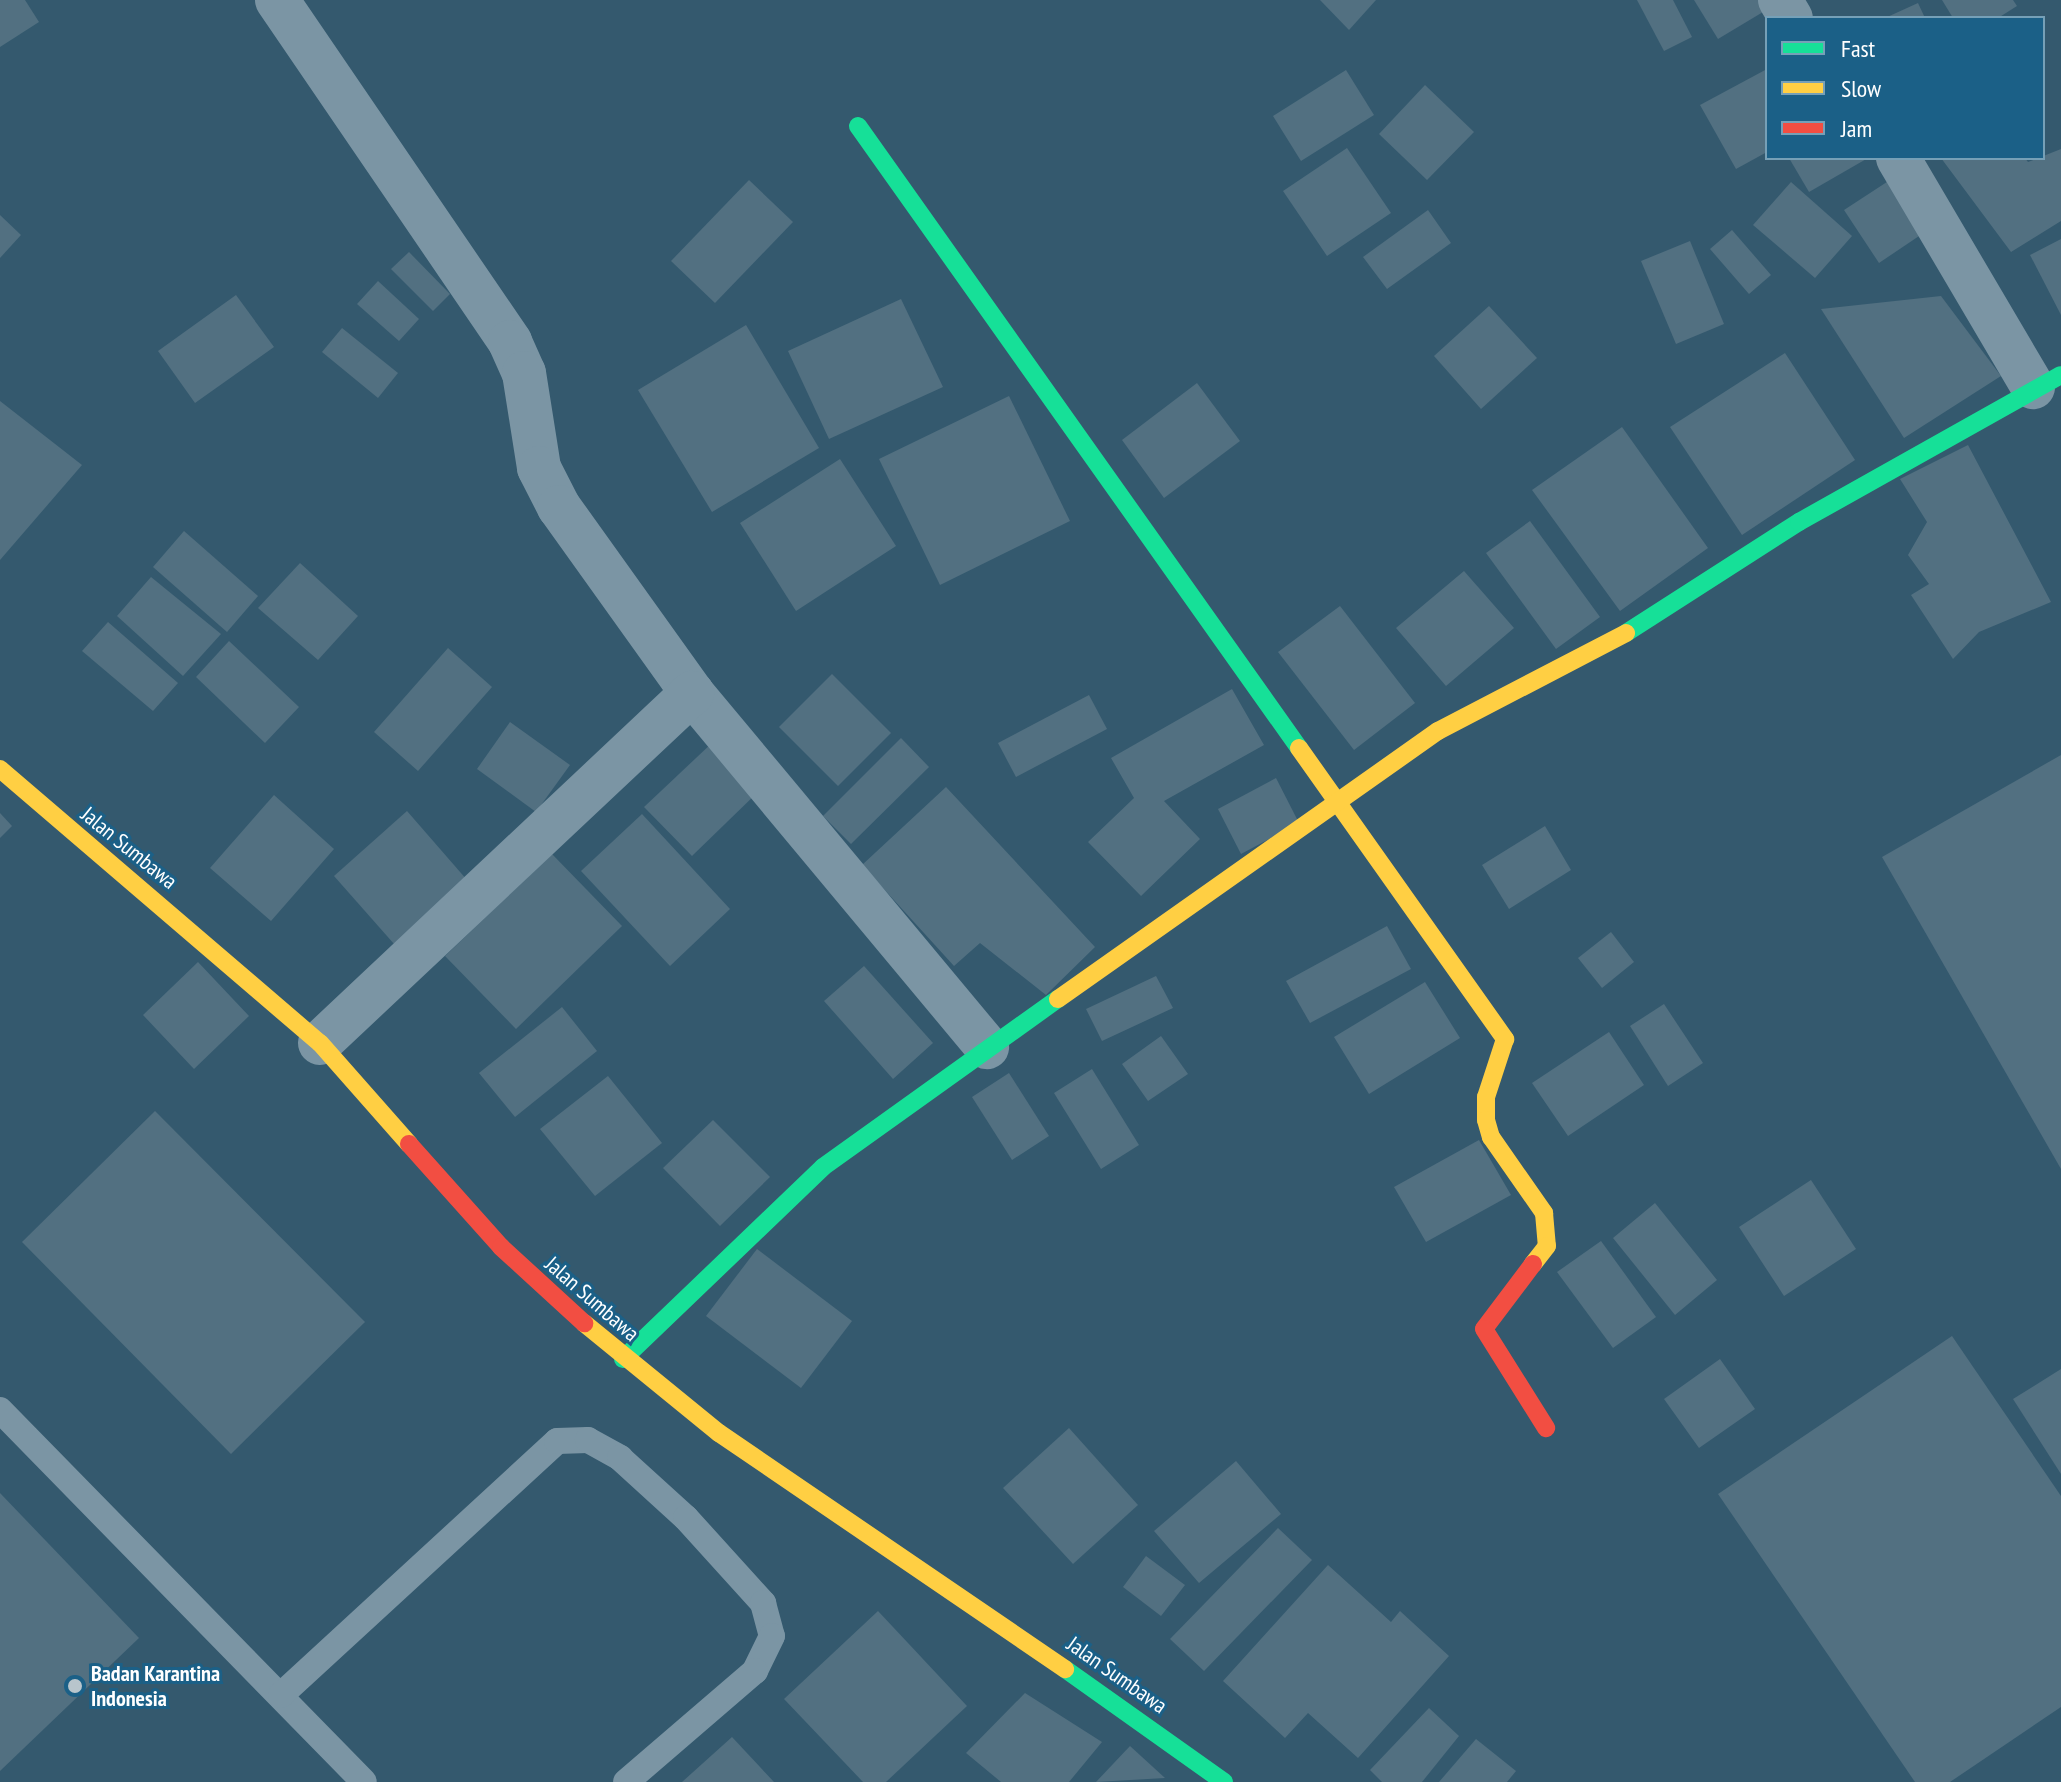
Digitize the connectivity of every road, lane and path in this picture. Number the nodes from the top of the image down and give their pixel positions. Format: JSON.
{"nodes":[{"id":1,"x":277,"y":0,"type":"edge"},
{"id":2,"x":858,"y":126,"type":"dead end"},
{"id":3,"x":1899,"y":160,"type":"edge"},
{"id":4,"x":2047,"y":381,"type":"edge"},
{"id":5,"x":692,"y":693,"type":"junction"},
{"id":6,"x":0,"y":769,"type":"edge"},
{"id":7,"x":1340,"y":801,"type":"junction"},
{"id":8,"x":320,"y":1043,"type":"junction"},
{"id":9,"x":987,"y":1047,"type":"junction"},
{"id":10,"x":623,"y":1359,"type":"junction"},
{"id":11,"x":0,"y":1410,"type":"edge"},
{"id":12,"x":1546,"y":1428,"type":"dead end"},
{"id":13,"x":281,"y":1695,"type":"junction"},
{"id":14,"x":364,"y":1782,"type":"edge"},
{"id":15,"x":626,"y":1782,"type":"edge"},
{"id":16,"x":1224,"y":1782,"type":"edge"}],
"edges":[{"from":1,"to":5,"type":"street"},
{"from":2,"to":7,"type":"street"},
{"from":3,"to":4,"type":"street"},
{"from":4,"to":7,"type":"street"},
{"from":5,"to":8,"type":"street"},
{"from":5,"to":9,"type":"street"},
{"from":6,"to":8,"type":"street","name":"Jalan Sumbawa"},
{"from":7,"to":9,"type":"street"},
{"from":7,"to":12,"type":"street"},
{"from":8,"to":10,"type":"street","name":"Jalan Sumbawa"},
{"from":9,"to":10,"type":"street"},
{"from":10,"to":16,"type":"street","name":"Jalan Sumbawa"},
{"from":11,"to":13,"type":"lane"},
{"from":13,"to":14,"type":"lane"},
{"from":13,"to":15,"type":"lane"}]}
